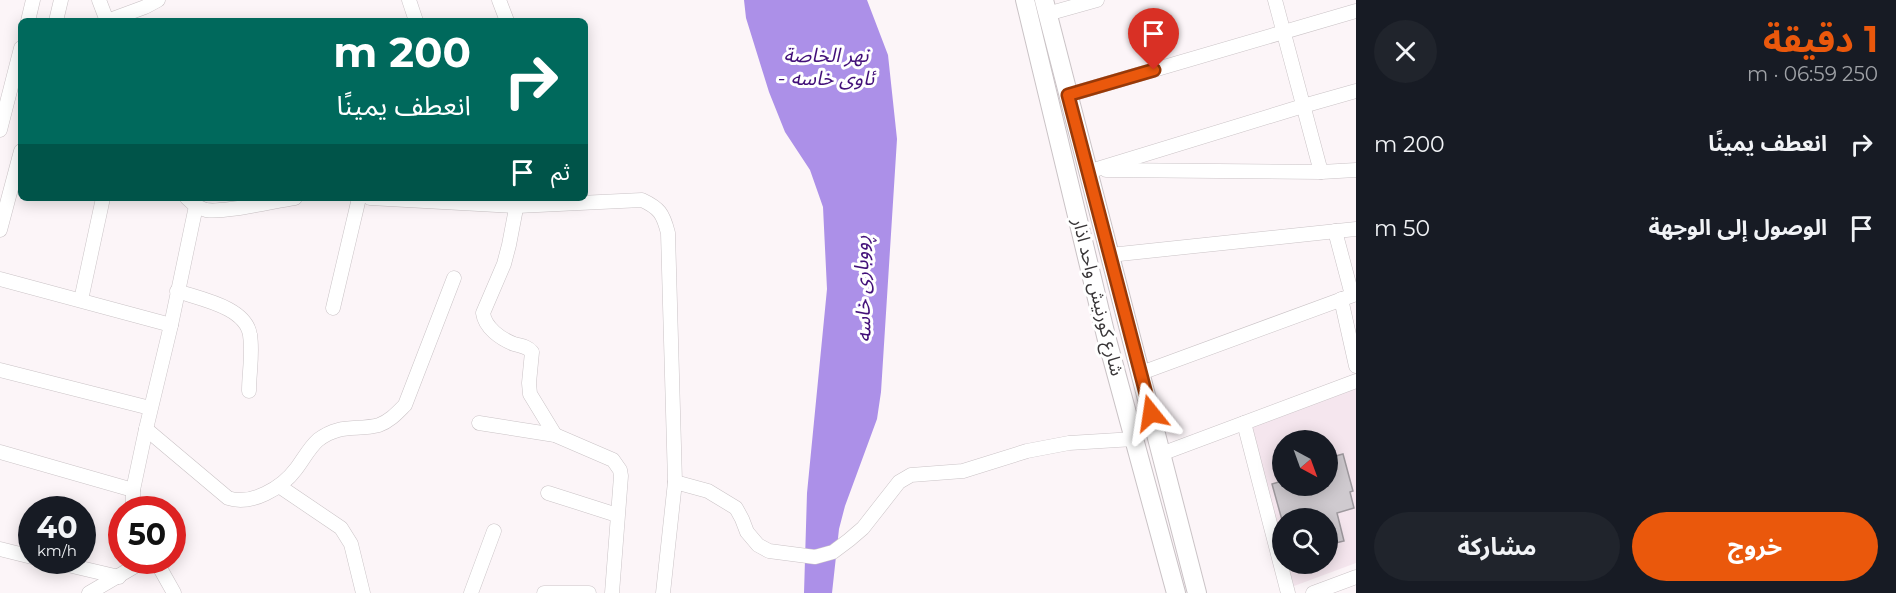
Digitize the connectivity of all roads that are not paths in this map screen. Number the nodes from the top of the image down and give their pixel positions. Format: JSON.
{"nodes":[{"id":1,"x":33,"y":0,"type":"edge"},
{"id":2,"x":61,"y":0,"type":"edge"},
{"id":3,"x":99,"y":0,"type":"edge"},
{"id":4,"x":158,"y":0,"type":"edge"},
{"id":5,"x":409,"y":0,"type":"edge"},
{"id":6,"x":499,"y":0,"type":"edge"},
{"id":7,"x":1025,"y":0,"type":"edge"},
{"id":8,"x":1097,"y":0,"type":"edge"},
{"id":9,"x":1275,"y":0,"type":"edge"},
{"id":10,"x":1046,"y":7,"type":"edge"},
{"id":11,"x":144,"y":9,"type":"edge"},
{"id":12,"x":1356,"y":11,"type":"edge"},
{"id":13,"x":29,"y":18,"type":"edge"},
{"id":14,"x":57,"y":18,"type":"edge"},
{"id":15,"x":106,"y":18,"type":"edge"},
{"id":16,"x":116,"y":18,"type":"edge"},
{"id":17,"x":415,"y":18,"type":"edge"},
{"id":18,"x":506,"y":18,"type":"edge"},
{"id":19,"x":1284,"y":33,"type":"junction"},
{"id":20,"x":18,"y":55,"type":"edge"},
{"id":21,"x":6,"y":84,"type":"edge"},
{"id":22,"x":1356,"y":92,"type":"edge"},
{"id":23,"x":1068,"y":95,"type":"junction"},
{"id":24,"x":1303,"y":106,"type":"junction"},
{"id":25,"x":0,"y":130,"type":"edge"},
{"id":26,"x":18,"y":162,"type":"edge"},
{"id":27,"x":1356,"y":170,"type":"edge"},
{"id":28,"x":1091,"y":171,"type":"junction"},
{"id":29,"x":1321,"y":172,"type":"junction"},
{"id":30,"x":102,"y":201,"type":"edge"},
{"id":31,"x":276,"y":201,"type":"edge"},
{"id":32,"x":358,"y":201,"type":"edge"},
{"id":33,"x":480,"y":201,"type":"edge"},
{"id":34,"x":580,"y":201,"type":"edge"},
{"id":35,"x":588,"y":201,"type":"edge"},
{"id":36,"x":191,"y":202,"type":"edge"},
{"id":37,"x":517,"y":202,"type":"edge"},
{"id":38,"x":1356,"y":229,"type":"edge"},
{"id":39,"x":0,"y":230,"type":"edge"},
{"id":40,"x":1335,"y":231,"type":"junction"},
{"id":41,"x":1110,"y":255,"type":"junction"},
{"id":42,"x":454,"y":278,"type":"dead end"},
{"id":43,"x":0,"y":279,"type":"edge"},
{"id":44,"x":177,"y":291,"type":"junction"},
{"id":45,"x":1349,"y":296,"type":"edge"},
{"id":46,"x":81,"y":300,"type":"junction"},
{"id":47,"x":333,"y":308,"type":"dead end"},
{"id":48,"x":171,"y":325,"type":"junction"},
{"id":49,"x":1128,"y":331,"type":"junction"},
{"id":50,"x":1106,"y":336,"type":"junction"},
{"id":51,"x":1356,"y":366,"type":"edge"},
{"id":52,"x":0,"y":370,"type":"edge"},
{"id":53,"x":1141,"y":373,"type":"junction"},
{"id":54,"x":1356,"y":381,"type":"edge"},
{"id":55,"x":249,"y":391,"type":"dead end"},
{"id":56,"x":150,"y":408,"type":"junction"},
{"id":57,"x":479,"y":423,"type":"dead end"},
{"id":58,"x":1244,"y":423,"type":"junction"},
{"id":59,"x":146,"y":429,"type":"junction"},
{"id":60,"x":555,"y":435,"type":"junction"},
{"id":61,"x":1134,"y":439,"type":"junction"},
{"id":62,"x":0,"y":452,"type":"edge"},
{"id":63,"x":1161,"y":454,"type":"junction"},
{"id":64,"x":675,"y":482,"type":"junction"},
{"id":65,"x":279,"y":486,"type":"junction"},
{"id":66,"x":133,"y":490,"type":"junction"},
{"id":67,"x":548,"y":493,"type":"dead end"},
{"id":68,"x":133,"y":496,"type":"edge"},
{"id":69,"x":617,"y":515,"type":"junction"},
{"id":70,"x":494,"y":531,"type":"dead end"},
{"id":71,"x":0,"y":549,"type":"edge"},
{"id":72,"x":18,"y":553,"type":"edge"},
{"id":73,"x":96,"y":571,"type":"edge"},
{"id":74,"x":122,"y":574,"type":"edge"},
{"id":75,"x":163,"y":574,"type":"edge"},
{"id":76,"x":119,"y":576,"type":"junction"},
{"id":77,"x":1356,"y":577,"type":"edge"},
{"id":78,"x":89,"y":593,"type":"edge"},
{"id":79,"x":174,"y":593,"type":"edge"},
{"id":80,"x":363,"y":593,"type":"edge"},
{"id":81,"x":471,"y":593,"type":"edge"},
{"id":82,"x":544,"y":593,"type":"edge"},
{"id":83,"x":589,"y":593,"type":"edge"},
{"id":84,"x":612,"y":593,"type":"edge"},
{"id":85,"x":663,"y":593,"type":"edge"},
{"id":86,"x":1176,"y":593,"type":"edge"},
{"id":87,"x":1197,"y":593,"type":"edge"},
{"id":88,"x":1288,"y":593,"type":"edge"},
{"id":89,"x":1313,"y":593,"type":"edge"}],
"edges":[{"from":1,"to":13,"type":"street"},
{"from":2,"to":14,"type":"street"},
{"from":3,"to":15,"type":"street"},
{"from":4,"to":11,"type":"street"},
{"from":5,"to":17,"type":"street"},
{"from":6,"to":18,"type":"street"},
{"from":7,"to":50,"type":"main road","name":"شارع كورنيش واحد اذار"},
{"from":8,"to":10,"type":"street"},
{"from":9,"to":19,"type":"street"},
{"from":10,"to":23,"type":"main road","name":"شارع كورنيش واحد اذار"},
{"from":11,"to":16,"type":"street"},
{"from":12,"to":19,"type":"street"},
{"from":19,"to":23,"type":"street"},
{"from":19,"to":24,"type":"street"},
{"from":20,"to":21,"type":"street"},
{"from":21,"to":25,"type":"street"},
{"from":22,"to":24,"type":"street"},
{"from":23,"to":28,"type":"main road","name":"شارع كورنيش واحد اذار"},
{"from":24,"to":28,"type":"street"},
{"from":24,"to":29,"type":"street"},
{"from":26,"to":39,"type":"street"},
{"from":27,"to":29,"type":"street"},
{"from":28,"to":29,"type":"street"},
{"from":28,"to":41,"type":"main road","name":"شارع كورنيش واحد اذار"},
{"from":30,"to":46,"type":"street"},
{"from":31,"to":36,"type":"street"},
{"from":32,"to":47,"type":"street"},
{"from":33,"to":37,"type":"street"},
{"from":34,"to":37,"type":"street"},
{"from":35,"to":64,"type":"street"},
{"from":36,"to":44,"type":"street"},
{"from":37,"to":60,"type":"street"},
{"from":38,"to":40,"type":"street"},
{"from":40,"to":41,"type":"street"},
{"from":40,"to":45,"type":"street"},
{"from":41,"to":49,"type":"main road","name":"شارع كورنيش واحد اذار"},
{"from":42,"to":65,"type":"street"},
{"from":43,"to":46,"type":"street"},
{"from":44,"to":48,"type":"street"},
{"from":44,"to":55,"type":"street"},
{"from":45,"to":51,"type":"street"},
{"from":45,"to":53,"type":"street"},
{"from":46,"to":48,"type":"street"},
{"from":48,"to":56,"type":"street"},
{"from":49,"to":50,"type":"main road"},
{"from":49,"to":53,"type":"main road","name":"شارع كورنيش واحد اذار"},
{"from":50,"to":61,"type":"main road","name":"شارع كورنيش واحد اذار"},
{"from":52,"to":56,"type":"street"},
{"from":53,"to":63,"type":"main road","name":"شارع كورنيش واحد اذار"},
{"from":54,"to":58,"type":"street"},
{"from":56,"to":59,"type":"street"},
{"from":57,"to":60,"type":"street"},
{"from":58,"to":63,"type":"street"},
{"from":58,"to":88,"type":"street"},
{"from":59,"to":65,"type":"street"},
{"from":59,"to":66,"type":"street"},
{"from":60,"to":69,"type":"street"},
{"from":61,"to":64,"type":"street"},
{"from":61,"to":86,"type":"main road","name":"شارع كورنيش واحد اذار"},
{"from":62,"to":66,"type":"street"},
{"from":63,"to":87,"type":"main road","name":"شارع كورنيش واحد اذار"},
{"from":64,"to":85,"type":"street"},
{"from":65,"to":80,"type":"street"},
{"from":66,"to":68,"type":"street"},
{"from":67,"to":69,"type":"street"},
{"from":69,"to":84,"type":"street"},
{"from":70,"to":81,"type":"street"},
{"from":71,"to":72,"type":"street"},
{"from":73,"to":76,"type":"street"},
{"from":74,"to":76,"type":"street"},
{"from":75,"to":79,"type":"street"},
{"from":76,"to":78,"type":"street"},
{"from":77,"to":89,"type":"street"},
{"from":82,"to":83,"type":"street"}]}
